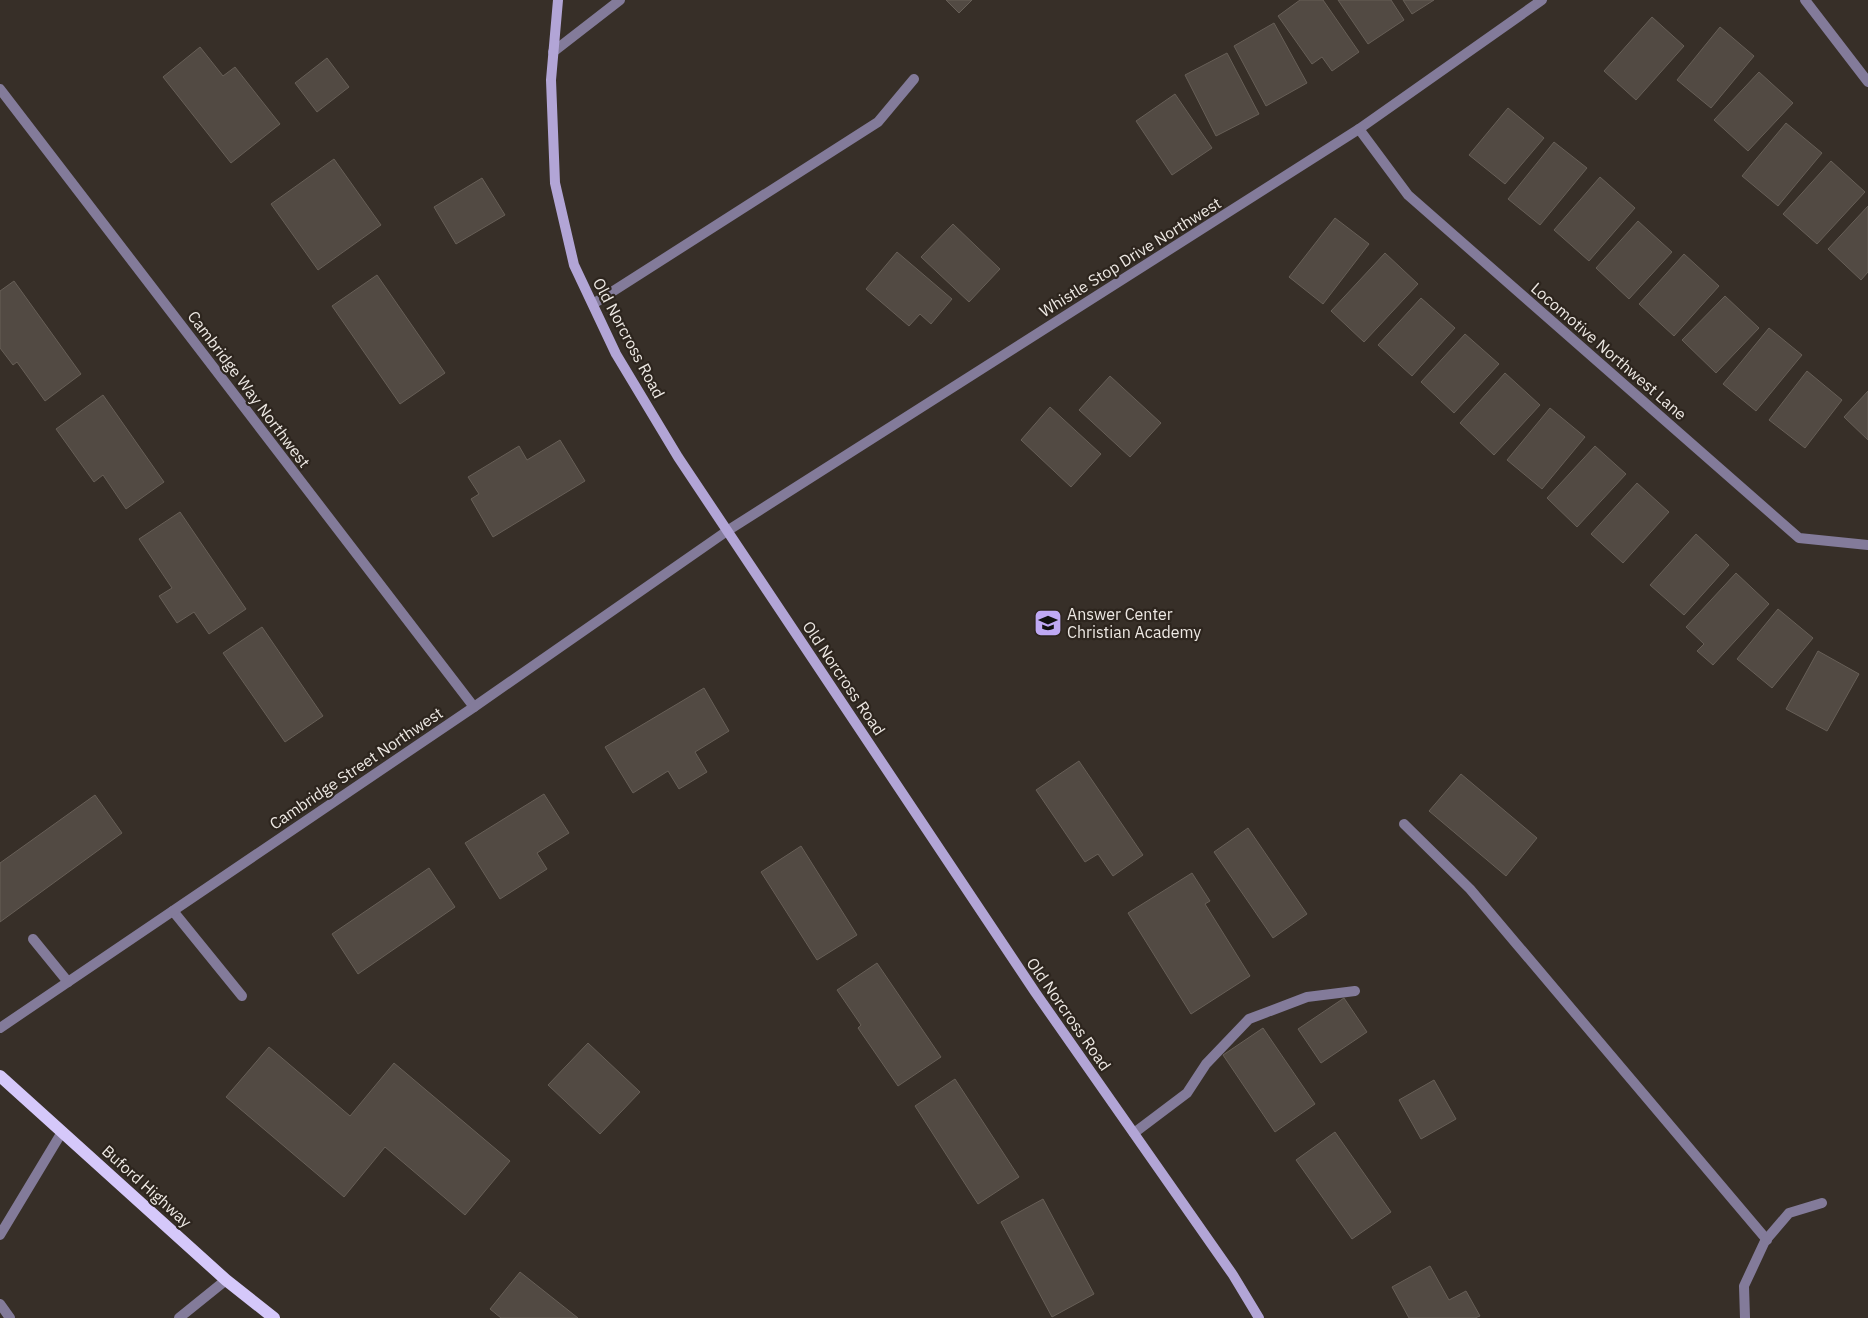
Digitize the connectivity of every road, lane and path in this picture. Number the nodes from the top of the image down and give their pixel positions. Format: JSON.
{"nodes":[{"id":1,"x":558,"y":0,"type":"edge"},
{"id":2,"x":620,"y":0,"type":"edge"},
{"id":3,"x":1541,"y":0,"type":"edge"},
{"id":4,"x":1805,"y":0,"type":"edge"},
{"id":5,"x":553,"y":52,"type":"junction"},
{"id":6,"x":914,"y":79,"type":"dead end"},
{"id":7,"x":1868,"y":82,"type":"edge"},
{"id":8,"x":0,"y":89,"type":"edge"},
{"id":9,"x":1359,"y":129,"type":"junction"},
{"id":10,"x":593,"y":304,"type":"junction"},
{"id":11,"x":727,"y":531,"type":"junction"},
{"id":12,"x":1868,"y":545,"type":"edge"},
{"id":13,"x":474,"y":707,"type":"junction"},
{"id":14,"x":1404,"y":824,"type":"dead end"},
{"id":15,"x":173,"y":911,"type":"junction"},
{"id":16,"x":33,"y":939,"type":"dead end"},
{"id":17,"x":68,"y":982,"type":"junction"},
{"id":18,"x":1355,"y":991,"type":"dead end"},
{"id":19,"x":242,"y":996,"type":"dead end"},
{"id":20,"x":0,"y":1028,"type":"edge"},
{"id":21,"x":0,"y":1076,"type":"edge"},
{"id":22,"x":62,"y":1132,"type":"junction"},
{"id":23,"x":1134,"y":1133,"type":"junction"},
{"id":24,"x":1822,"y":1203,"type":"dead end"},
{"id":25,"x":0,"y":1235,"type":"edge"},
{"id":26,"x":1767,"y":1240,"type":"junction"},
{"id":27,"x":226,"y":1280,"type":"junction"},
{"id":28,"x":0,"y":1304,"type":"edge"},
{"id":29,"x":10,"y":1318,"type":"edge"},
{"id":30,"x":179,"y":1318,"type":"edge"},
{"id":31,"x":274,"y":1318,"type":"edge"},
{"id":32,"x":1259,"y":1318,"type":"edge"},
{"id":33,"x":1745,"y":1318,"type":"edge"}],
"edges":[{"from":1,"to":5,"type":"street","name":"Old Norcross Road"},
{"from":2,"to":5,"type":"street"},
{"from":3,"to":9,"type":"street","name":"Whistle Stop Drive Northwest"},
{"from":4,"to":7,"type":"street"},
{"from":5,"to":10,"type":"street","name":"Old Norcross Road"},
{"from":6,"to":10,"type":"street"},
{"from":8,"to":13,"type":"street","name":"Cambridge Way Northwest"},
{"from":9,"to":11,"type":"street","name":"Whistle Stop Drive Northwest"},
{"from":9,"to":12,"type":"street","name":"Locomotive Northwest Lane"},
{"from":10,"to":11,"type":"street","name":"Old Norcross Road"},
{"from":11,"to":13,"type":"street","name":"Cambridge Street Northwest"},
{"from":11,"to":23,"type":"street","name":"Old Norcross Road"},
{"from":13,"to":15,"type":"street","name":"Cambridge Street Northwest"},
{"from":14,"to":26,"type":"street"},
{"from":15,"to":17,"type":"street","name":"Cambridge Street Northwest"},
{"from":15,"to":19,"type":"street"},
{"from":16,"to":17,"type":"street"},
{"from":17,"to":20,"type":"street","name":"Cambridge Street Northwest"},
{"from":18,"to":23,"type":"street"},
{"from":21,"to":22,"type":"main road","name":"Buford Highway"},
{"from":22,"to":25,"type":"street"},
{"from":22,"to":27,"type":"main road","name":"Buford Highway"},
{"from":23,"to":32,"type":"street","name":"Old Norcross Road"},
{"from":24,"to":26,"type":"street"},
{"from":26,"to":33,"type":"street"},
{"from":27,"to":30,"type":"street"},
{"from":27,"to":31,"type":"main road","name":"Buford Highway"},
{"from":28,"to":29,"type":"street"}]}
